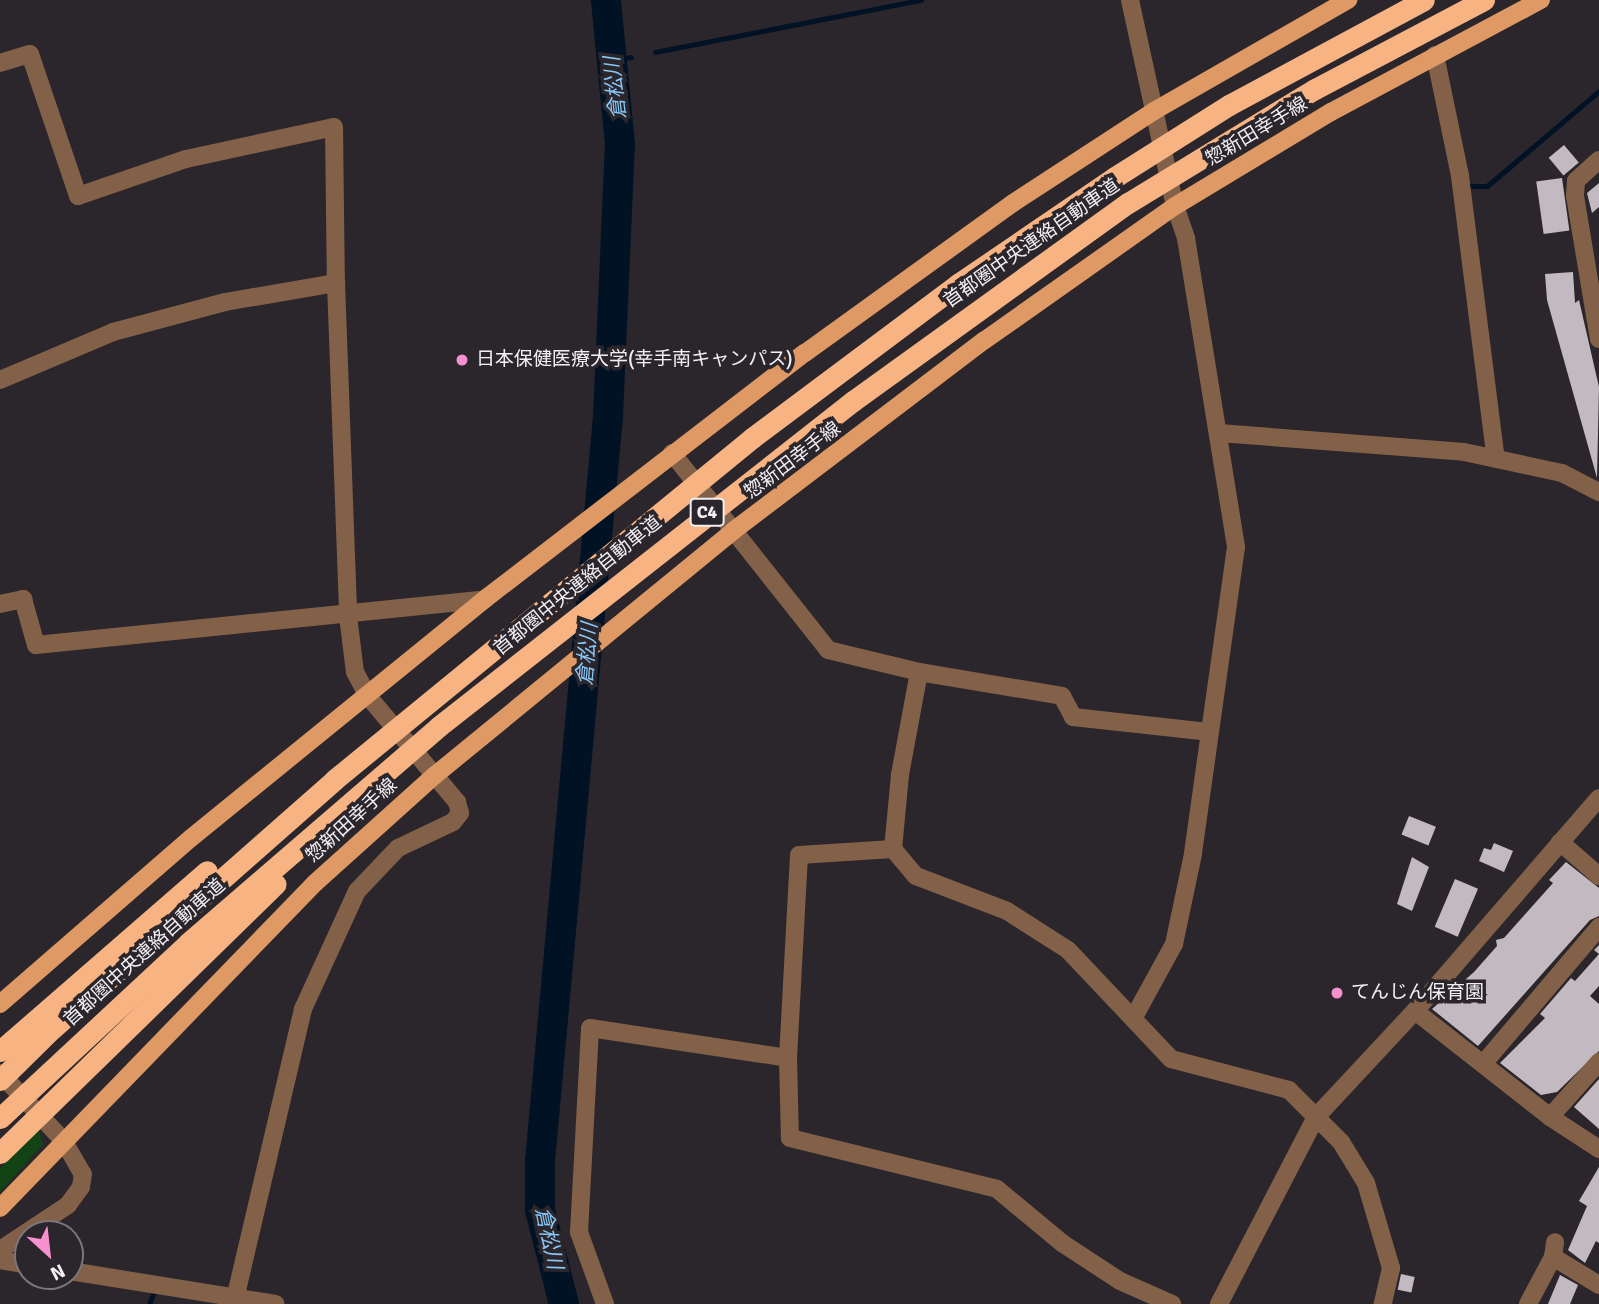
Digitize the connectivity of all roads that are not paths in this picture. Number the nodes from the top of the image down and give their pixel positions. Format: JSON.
{"nodes":[{"id":1,"x":1130,"y":0,"type":"edge"},
{"id":2,"x":1348,"y":0,"type":"edge"},
{"id":3,"x":1424,"y":0,"type":"edge"},
{"id":4,"x":1484,"y":0,"type":"edge"},
{"id":5,"x":1541,"y":0,"type":"edge"},
{"id":6,"x":1435,"y":55,"type":"junction"},
{"id":7,"x":0,"y":64,"type":"edge"},
{"id":8,"x":1154,"y":111,"type":"junction"},
{"id":9,"x":1599,"y":160,"type":"edge"},
{"id":10,"x":1175,"y":206,"type":"junction"},
{"id":11,"x":1599,"y":257,"type":"edge"},
{"id":12,"x":1584,"y":269,"type":"junction"},
{"id":13,"x":336,"y":284,"type":"junction"},
{"id":14,"x":1599,"y":339,"type":"edge"},
{"id":15,"x":0,"y":380,"type":"edge"},
{"id":16,"x":1219,"y":433,"type":"junction"},
{"id":17,"x":672,"y":453,"type":"junction"},
{"id":18,"x":1496,"y":459,"type":"junction"},
{"id":19,"x":1599,"y":492,"type":"edge"},
{"id":20,"x":733,"y":531,"type":"junction"},
{"id":21,"x":485,"y":599,"type":"junction"},
{"id":22,"x":0,"y":604,"type":"edge"},
{"id":23,"x":348,"y":616,"type":"junction"},
{"id":24,"x":919,"y":672,"type":"junction"},
{"id":25,"x":367,"y":695,"type":"junction"},
{"id":26,"x":1208,"y":732,"type":"junction"},
{"id":27,"x":434,"y":776,"type":"junction"},
{"id":28,"x":334,"y":780,"type":"junction"},
{"id":29,"x":1599,"y":798,"type":"edge"},
{"id":30,"x":326,"y":823,"type":"junction"},
{"id":31,"x":1560,"y":842,"type":"junction"},
{"id":32,"x":893,"y":849,"type":"junction"},
{"id":33,"x":1599,"y":876,"type":"edge"},
{"id":34,"x":1599,"y":927,"type":"edge"},
{"id":35,"x":0,"y":1004,"type":"edge"},
{"id":36,"x":1415,"y":1011,"type":"junction"},
{"id":37,"x":1134,"y":1017,"type":"junction"},
{"id":38,"x":0,"y":1051,"type":"edge"},
{"id":39,"x":788,"y":1058,"type":"junction"},
{"id":40,"x":1599,"y":1062,"type":"edge"},
{"id":41,"x":1483,"y":1064,"type":"junction"},
{"id":42,"x":0,"y":1073,"type":"edge"},
{"id":43,"x":0,"y":1080,"type":"edge"},
{"id":44,"x":1550,"y":1116,"type":"junction"},
{"id":45,"x":1316,"y":1117,"type":"junction"},
{"id":46,"x":0,"y":1118,"type":"edge"},
{"id":47,"x":63,"y":1140,"type":"junction"},
{"id":48,"x":1599,"y":1149,"type":"edge"},
{"id":49,"x":0,"y":1153,"type":"edge"},
{"id":50,"x":0,"y":1208,"type":"edge"},
{"id":51,"x":0,"y":1250,"type":"edge"},
{"id":52,"x":84,"y":1273,"type":"edge"},
{"id":53,"x":1599,"y":1285,"type":"edge"},
{"id":54,"x":235,"y":1298,"type":"junction"},
{"id":55,"x":275,"y":1304,"type":"edge"},
{"id":56,"x":604,"y":1304,"type":"edge"},
{"id":57,"x":1172,"y":1304,"type":"edge"},
{"id":58,"x":1219,"y":1304,"type":"edge"},
{"id":59,"x":1383,"y":1304,"type":"edge"},
{"id":60,"x":1528,"y":1304,"type":"edge"}],
"edges":[{"from":1,"to":8,"type":"street"},
{"from":2,"to":8,"type":"main road"},
{"from":3,"to":28,"type":"highway","name":"首都圏中央連絡自動車道","number":"C4"},
{"from":4,"to":30,"type":"highway","name":"首都圏中央連絡自動車道","number":"C4"},
{"from":5,"to":6,"type":"main road","name":"惣新田幸手線"},
{"from":6,"to":10,"type":"main road","name":"惣新田幸手線"},
{"from":6,"to":18,"type":"street"},
{"from":7,"to":13,"type":"street"},
{"from":8,"to":10,"type":"street"},
{"from":8,"to":17,"type":"main road"},
{"from":9,"to":12,"type":"street"},
{"from":10,"to":16,"type":"street"},
{"from":10,"to":20,"type":"main road","name":"惣新田幸手線"},
{"from":11,"to":12,"type":"street"},
{"from":12,"to":14,"type":"street"},
{"from":13,"to":15,"type":"street"},
{"from":13,"to":23,"type":"street"},
{"from":16,"to":18,"type":"street"},
{"from":16,"to":26,"type":"street"},
{"from":17,"to":20,"type":"street"},
{"from":17,"to":21,"type":"main road"},
{"from":18,"to":19,"type":"street"},
{"from":20,"to":24,"type":"street"},
{"from":20,"to":27,"type":"main road","name":"惣新田幸手線"},
{"from":21,"to":23,"type":"street"},
{"from":21,"to":25,"type":"main road"},
{"from":22,"to":23,"type":"street"},
{"from":23,"to":25,"type":"street"},
{"from":24,"to":26,"type":"street"},
{"from":24,"to":32,"type":"street"},
{"from":25,"to":27,"type":"street"},
{"from":25,"to":35,"type":"main road"},
{"from":26,"to":37,"type":"street"},
{"from":27,"to":47,"type":"main road","name":"惣新田幸手線"},
{"from":27,"to":54,"type":"street"},
{"from":28,"to":38,"type":"highway"},
{"from":28,"to":43,"type":"highway","name":"首都圏中央連絡自動車道","number":"C4"},
{"from":29,"to":31,"type":"street"},
{"from":30,"to":46,"type":"highway","name":"首都圏中央連絡自動車道","number":"C4"},
{"from":30,"to":49,"type":"highway"},
{"from":31,"to":33,"type":"street"},
{"from":31,"to":36,"type":"street"},
{"from":32,"to":37,"type":"street"},
{"from":32,"to":39,"type":"street"},
{"from":34,"to":41,"type":"street"},
{"from":36,"to":41,"type":"street"},
{"from":36,"to":45,"type":"street"},
{"from":37,"to":45,"type":"street"},
{"from":39,"to":56,"type":"street"},
{"from":39,"to":57,"type":"street"},
{"from":40,"to":44,"type":"street"},
{"from":41,"to":44,"type":"street"},
{"from":42,"to":47,"type":"street"},
{"from":44,"to":48,"type":"street"},
{"from":45,"to":58,"type":"street"},
{"from":45,"to":59,"type":"street"},
{"from":47,"to":50,"type":"main road","name":"惣新田幸手線"},
{"from":47,"to":51,"type":"street"},
{"from":52,"to":54,"type":"street"},
{"from":53,"to":60,"type":"street"},
{"from":54,"to":55,"type":"street"}]}
